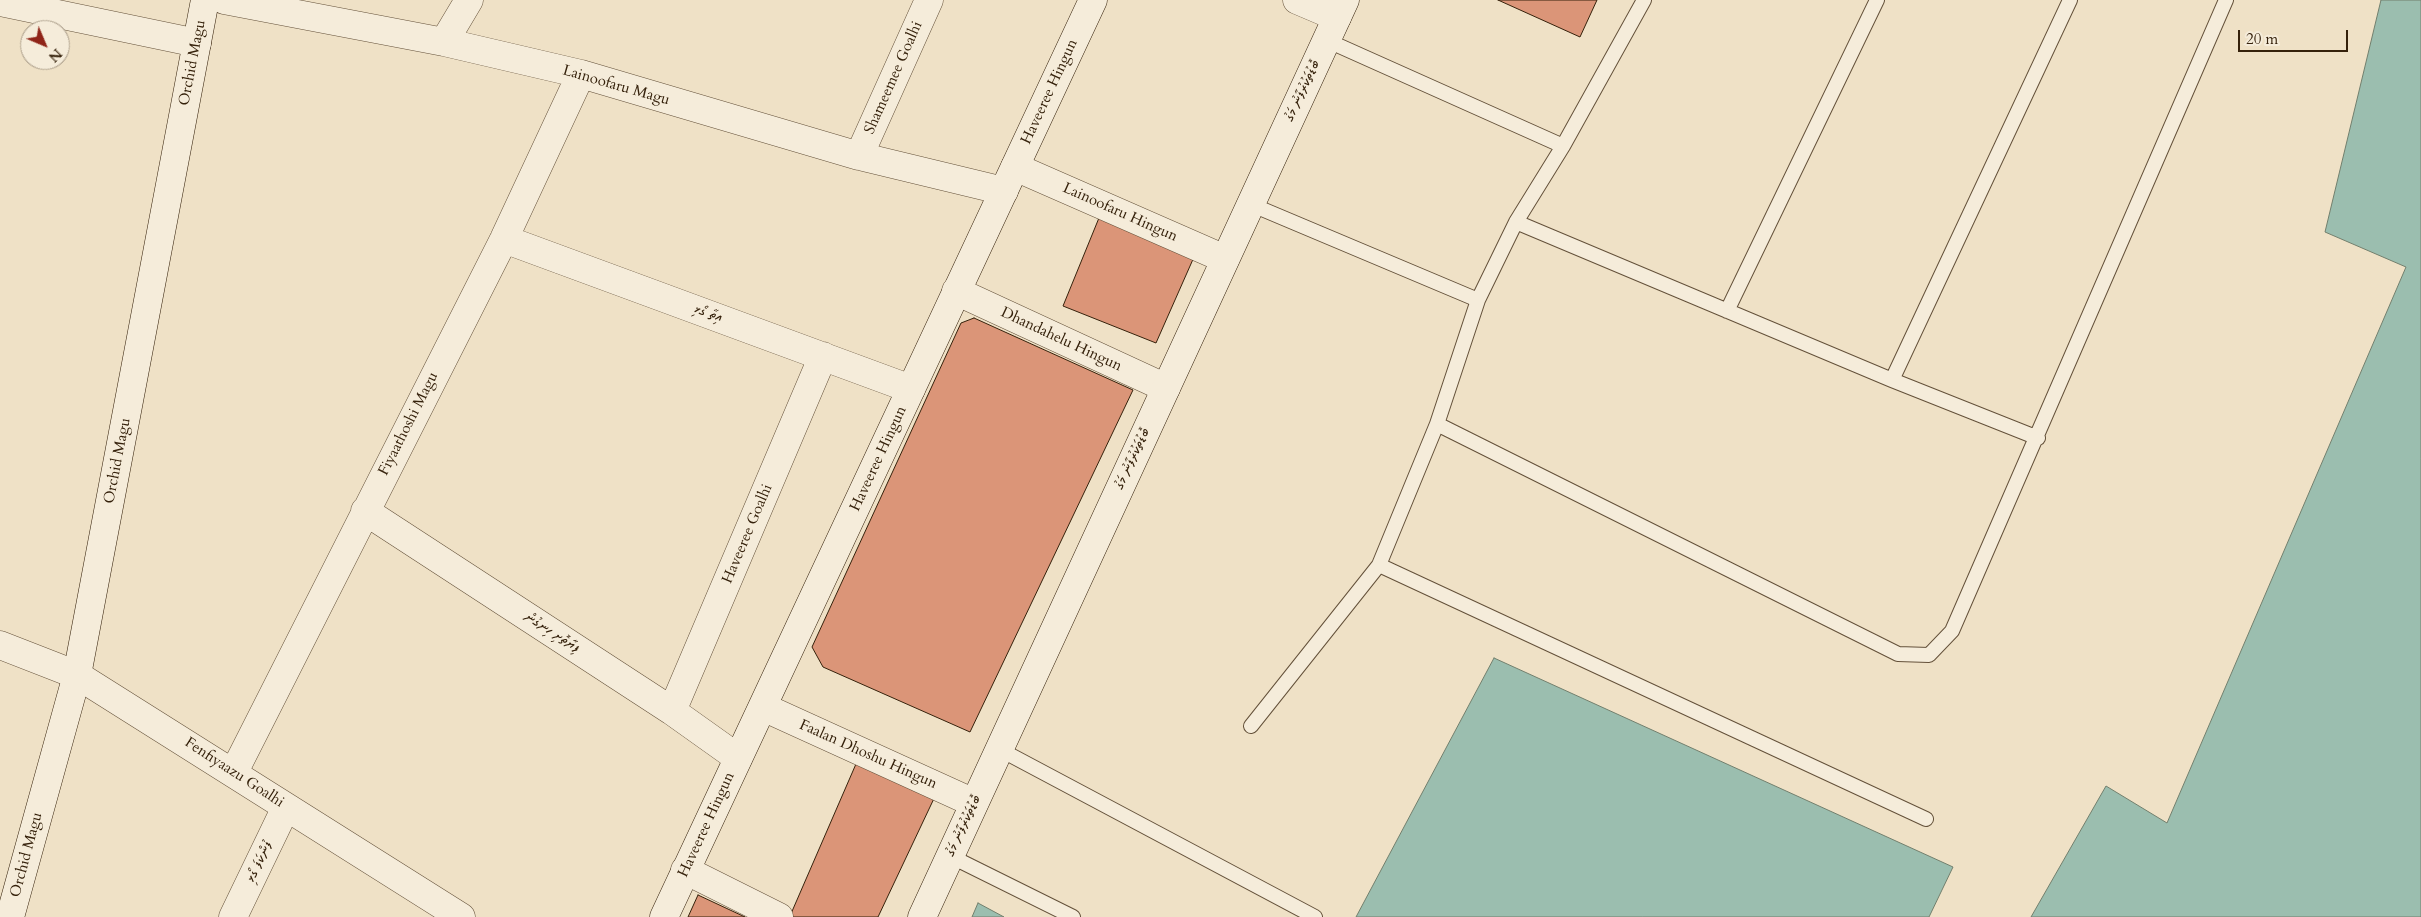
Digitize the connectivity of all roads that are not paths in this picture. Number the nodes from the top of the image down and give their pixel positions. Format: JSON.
{"nodes":[{"id":1,"x":205,"y":0,"type":"edge"},
{"id":2,"x":224,"y":0,"type":"edge"},
{"id":3,"x":469,"y":0,"type":"edge"},
{"id":4,"x":929,"y":0,"type":"edge"},
{"id":5,"x":1093,"y":0,"type":"edge"},
{"id":6,"x":1297,"y":0,"type":"edge"},
{"id":7,"x":1644,"y":0,"type":"edge"},
{"id":8,"x":1877,"y":0,"type":"edge"},
{"id":9,"x":2070,"y":0,"type":"edge"},
{"id":10,"x":2226,"y":0,"type":"edge"},
{"id":11,"x":0,"y":2,"type":"edge"},
{"id":12,"x":1336,"y":19,"type":"edge"},
{"id":13,"x":444,"y":42,"type":"junction"},
{"id":14,"x":197,"y":43,"type":"junction"},
{"id":15,"x":581,"y":74,"type":"junction"},
{"id":16,"x":1563,"y":146,"type":"junction"},
{"id":17,"x":859,"y":156,"type":"junction"},
{"id":18,"x":1009,"y":179,"type":"junction"},
{"id":19,"x":1250,"y":204,"type":"junction"},
{"id":20,"x":1516,"y":222,"type":"junction"},
{"id":21,"x":504,"y":239,"type":"junction"},
{"id":22,"x":1225,"y":259,"type":"junction"},
{"id":23,"x":956,"y":292,"type":"junction"},
{"id":24,"x":1478,"y":300,"type":"junction"},
{"id":25,"x":1727,"y":311,"type":"junction"},
{"id":26,"x":824,"y":356,"type":"junction"},
{"id":27,"x":1892,"y":380,"type":"junction"},
{"id":28,"x":1166,"y":388,"type":"junction"},
{"id":29,"x":911,"y":389,"type":"junction"},
{"id":30,"x":1437,"y":424,"type":"junction"},
{"id":31,"x":2038,"y":438,"type":"junction"},
{"id":32,"x":365,"y":511,"type":"junction"},
{"id":33,"x":1379,"y":565,"type":"junction"},
{"id":34,"x":0,"y":645,"type":"edge"},
{"id":35,"x":77,"y":674,"type":"junction"},
{"id":36,"x":763,"y":707,"type":"junction"},
{"id":37,"x":672,"y":711,"type":"junction"},
{"id":38,"x":1251,"y":726,"type":"dead end"},
{"id":39,"x":1000,"y":749,"type":"junction"},
{"id":40,"x":738,"y":758,"type":"junction"},
{"id":41,"x":234,"y":772,"type":"junction"},
{"id":42,"x":974,"y":803,"type":"junction"},
{"id":43,"x":286,"y":807,"type":"junction"},
{"id":44,"x":1926,"y":819,"type":"dead end"},
{"id":45,"x":950,"y":856,"type":"junction"},
{"id":46,"x":685,"y":870,"type":"junction"},
{"id":47,"x":10,"y":917,"type":"edge"},
{"id":48,"x":233,"y":917,"type":"edge"},
{"id":49,"x":461,"y":917,"type":"edge"},
{"id":50,"x":664,"y":917,"type":"edge"},
{"id":51,"x":779,"y":917,"type":"edge"},
{"id":52,"x":922,"y":917,"type":"edge"},
{"id":53,"x":1073,"y":917,"type":"edge"},
{"id":54,"x":1315,"y":917,"type":"edge"}],
"edges":[{"from":1,"to":14,"type":"street","name":"Orchid Magu"},
{"from":2,"to":13,"type":"street","name":"Lainoofaru Magu"},
{"from":3,"to":13,"type":"street"},
{"from":4,"to":17,"type":"street","name":"Shameemee Goalhi"},
{"from":5,"to":18,"type":"street","name":"Haveeree Hingun"},
{"from":6,"to":12,"type":"street"},
{"from":7,"to":16,"type":"lane"},
{"from":8,"to":25,"type":"lane"},
{"from":9,"to":27,"type":"lane"},
{"from":10,"to":31,"type":"lane"},
{"from":11,"to":14,"type":"street"},
{"from":12,"to":16,"type":"lane"},
{"from":12,"to":19,"type":"street","name":"ބޮޑުތަކުރުފާނު މަގު"},
{"from":13,"to":15,"type":"street","name":"Lainoofaru Magu"},
{"from":14,"to":35,"type":"street","name":"Orchid Magu"},
{"from":15,"to":17,"type":"street","name":"Lainoofaru Magu"},
{"from":15,"to":21,"type":"street","name":"Fiyaathoshi Magu"},
{"from":16,"to":20,"type":"lane"},
{"from":17,"to":18,"type":"street","name":"Lainoofaru Magu"},
{"from":18,"to":22,"type":"street","name":"Lainoofaru Hingun"},
{"from":18,"to":23,"type":"street","name":"Haveeree Hingun"},
{"from":19,"to":22,"type":"street","name":"ބޮޑުތަކުރުފާނު މަގު"},
{"from":19,"to":24,"type":"lane"},
{"from":20,"to":24,"type":"lane"},
{"from":20,"to":25,"type":"lane"},
{"from":21,"to":26,"type":"street","name":"އިތާ ގޯޅި"},
{"from":21,"to":32,"type":"street","name":"Fiyaathoshi Magu"},
{"from":22,"to":28,"type":"street","name":"ބޮޑުތަކުރުފާނު މަގު"},
{"from":23,"to":28,"type":"street","name":"Dhandahelu Hingun"},
{"from":23,"to":29,"type":"street","name":"Haveeree Hingun"},
{"from":24,"to":30,"type":"lane"},
{"from":25,"to":27,"type":"lane"},
{"from":26,"to":29,"type":"street","name":"އިތާ ގޯޅި"},
{"from":26,"to":37,"type":"street","name":"Haveeree Goalhi"},
{"from":27,"to":31,"type":"lane"},
{"from":28,"to":39,"type":"street","name":"ބޮޑުތަކުރުފާނު މަގު"},
{"from":29,"to":36,"type":"street","name":"Haveeree Hingun"},
{"from":30,"to":31,"type":"lane"},
{"from":30,"to":33,"type":"lane"},
{"from":32,"to":37,"type":"street","name":"ފިޔާތޮށި ހިނގުން"},
{"from":32,"to":41,"type":"street","name":"Fiyaathoshi Magu"},
{"from":33,"to":38,"type":"lane"},
{"from":33,"to":44,"type":"lane"},
{"from":34,"to":35,"type":"street","name":"Fenfiyaazu Goalhi"},
{"from":35,"to":41,"type":"street","name":"Fenfiyaazu Goalhi"},
{"from":35,"to":47,"type":"street","name":"Orchid Magu"},
{"from":36,"to":40,"type":"street","name":"Haveeree Hingun"},
{"from":36,"to":42,"type":"street","name":"Faalan Dhoshu Hingun"},
{"from":37,"to":40,"type":"street","name":"ފިޔާތޮށި ހިނގުން"},
{"from":39,"to":42,"type":"street","name":"ބޮޑުތަކުރުފާނު މަގު"},
{"from":39,"to":54,"type":"lane"},
{"from":40,"to":46,"type":"street","name":"Haveeree Hingun"},
{"from":41,"to":43,"type":"street","name":"Fenfiyaazu Goalhi"},
{"from":42,"to":45,"type":"street","name":"ބޮޑުތަކުރުފާނު މަގު"},
{"from":43,"to":48,"type":"street","name":"ފުންކަފަ ގޯޅި"},
{"from":43,"to":49,"type":"street","name":"Fenfiyaazu Goalhi"},
{"from":45,"to":52,"type":"street","name":"ބޮޑުތަކުރުފާނު މަގު"},
{"from":45,"to":53,"type":"lane"},
{"from":46,"to":50,"type":"street","name":"Haveeree Hingun"},
{"from":46,"to":51,"type":"street"}]}
